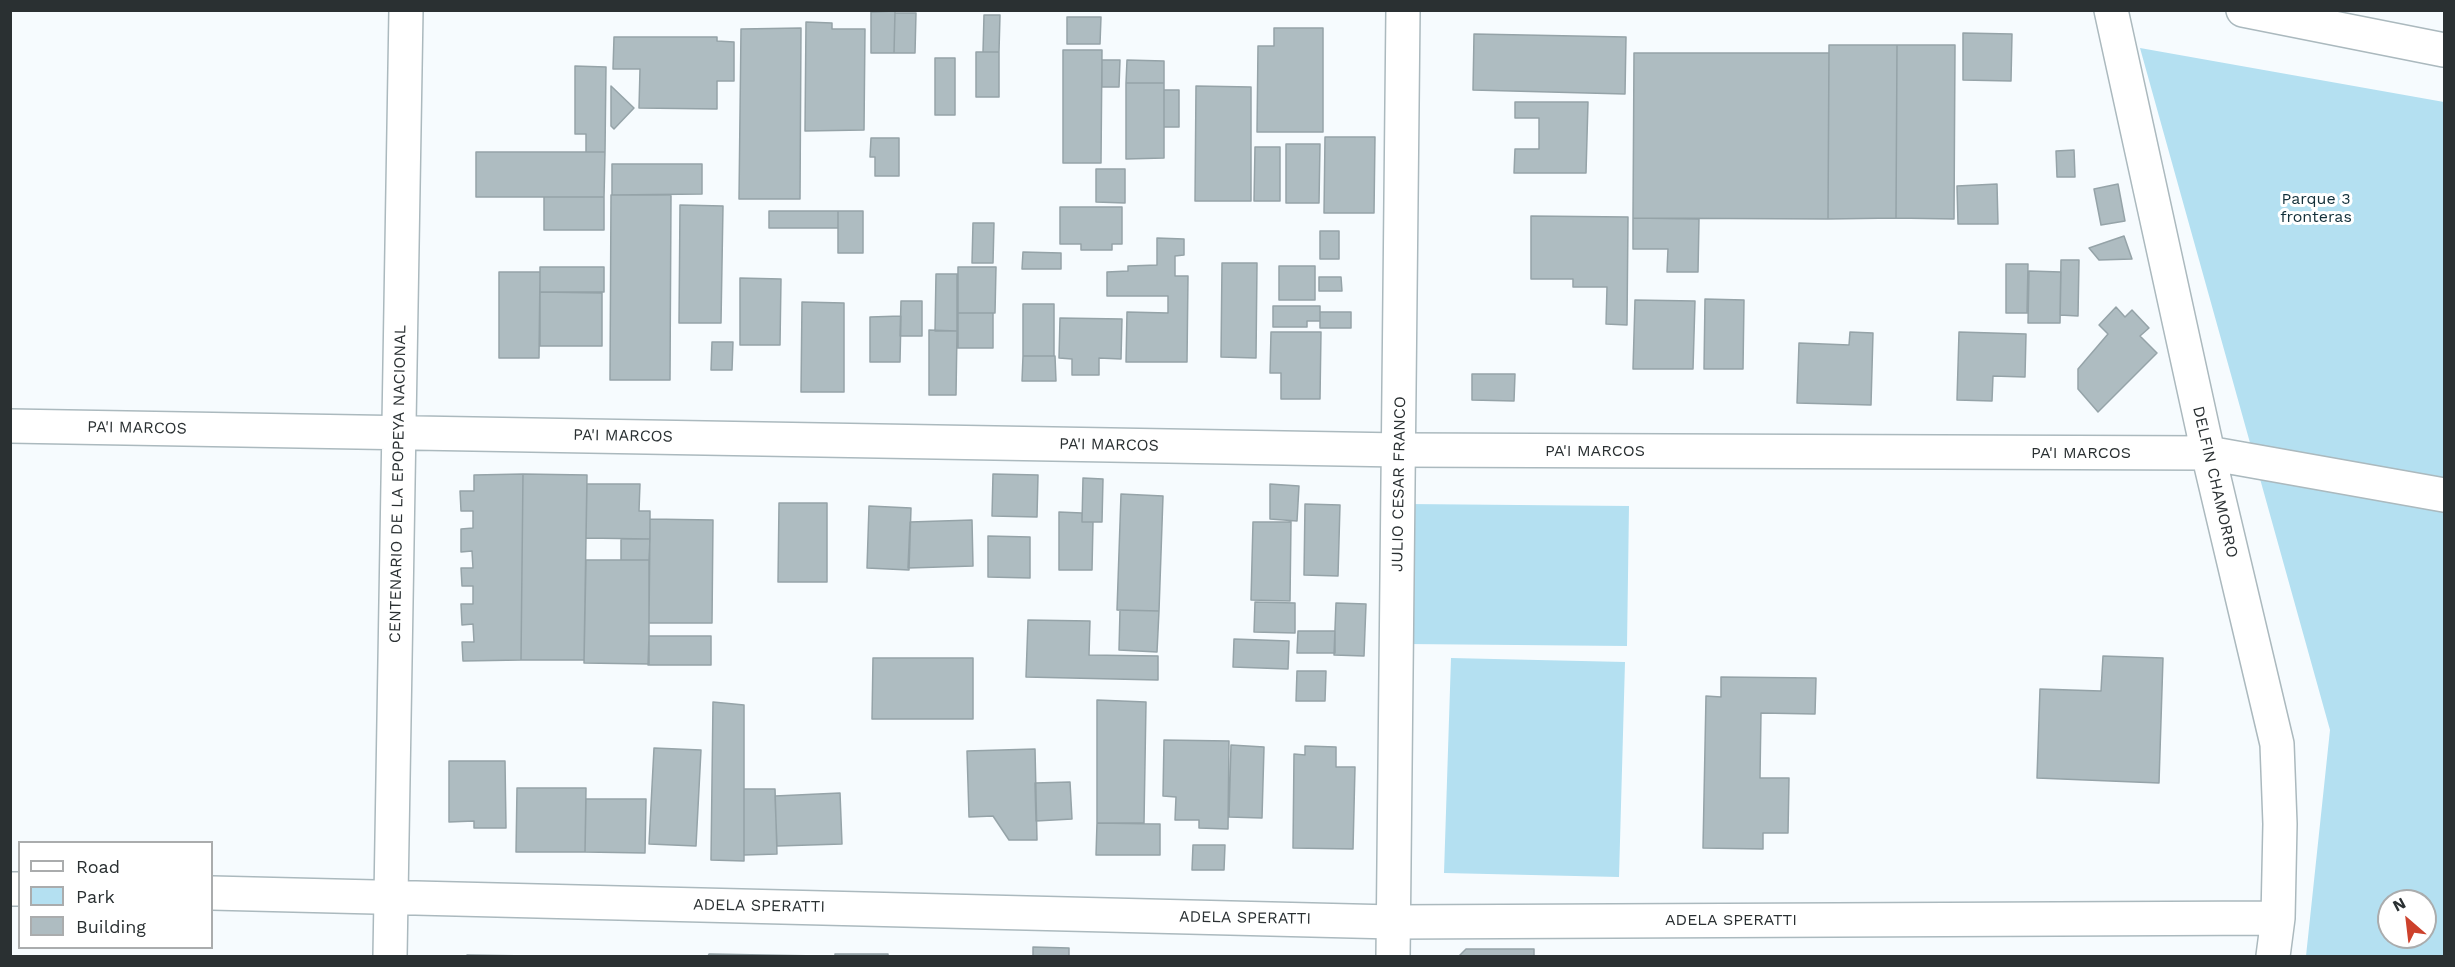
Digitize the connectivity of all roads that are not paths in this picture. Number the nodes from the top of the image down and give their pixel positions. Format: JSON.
{"nodes":[{"id":1,"x":406,"y":10,"type":"edge"},
{"id":2,"x":1403,"y":10,"type":"edge"},
{"id":3,"x":2111,"y":10,"type":"edge"},
{"id":4,"x":2243,"y":10,"type":"edge"},
{"id":5,"x":2445,"y":50,"type":"edge"},
{"id":6,"x":10,"y":426,"type":"edge"},
{"id":7,"x":399,"y":432,"type":"junction"},
{"id":8,"x":1400,"y":450,"type":"junction"},
{"id":9,"x":2208,"y":453,"type":"junction"},
{"id":10,"x":2445,"y":495,"type":"edge"},
{"id":11,"x":213,"y":893,"type":"edge"},
{"id":12,"x":391,"y":897,"type":"junction"},
{"id":13,"x":2278,"y":918,"type":"junction"},
{"id":14,"x":1393,"y":922,"type":"junction"},
{"id":15,"x":390,"y":957,"type":"edge"},
{"id":16,"x":1393,"y":957,"type":"edge"},
{"id":17,"x":2273,"y":957,"type":"edge"}],
"edges":[{"from":1,"to":7,"type":"street","name":"CENTENARIO DE LA EPOPEYA NACIONAL"},
{"from":2,"to":8,"type":"street","name":"JULIO CESAR FRANCO"},
{"from":3,"to":9,"type":"street","name":"DELFIN CHAMORRO"},
{"from":4,"to":5,"type":"street"},
{"from":6,"to":7,"type":"street","name":"PA'I MARCOS"},
{"from":7,"to":8,"type":"street","name":"PA'I MARCOS"},
{"from":7,"to":12,"type":"street","name":"CENTENARIO DE LA EPOPEYA NACIONAL"},
{"from":8,"to":9,"type":"street","name":"PA'I MARCOS"},
{"from":8,"to":14,"type":"street","name":"JULIO CESAR FRANCO"},
{"from":9,"to":10,"type":"street","name":"PA'I MARCOS"},
{"from":9,"to":13,"type":"street","name":"DELFIN CHAMORRO"},
{"from":11,"to":12,"type":"street","name":"ADELA SPERATTI"},
{"from":12,"to":14,"type":"street","name":"ADELA SPERATTI"},
{"from":12,"to":15,"type":"street","name":"CENTENARIO DE LA EPOPEYA NACIONAL"},
{"from":13,"to":14,"type":"street","name":"ADELA SPERATTI"},
{"from":13,"to":17,"type":"street","name":"DELFIN CHAMORRO"},
{"from":14,"to":16,"type":"street","name":"JULIO CESAR FRANCO"}]}
